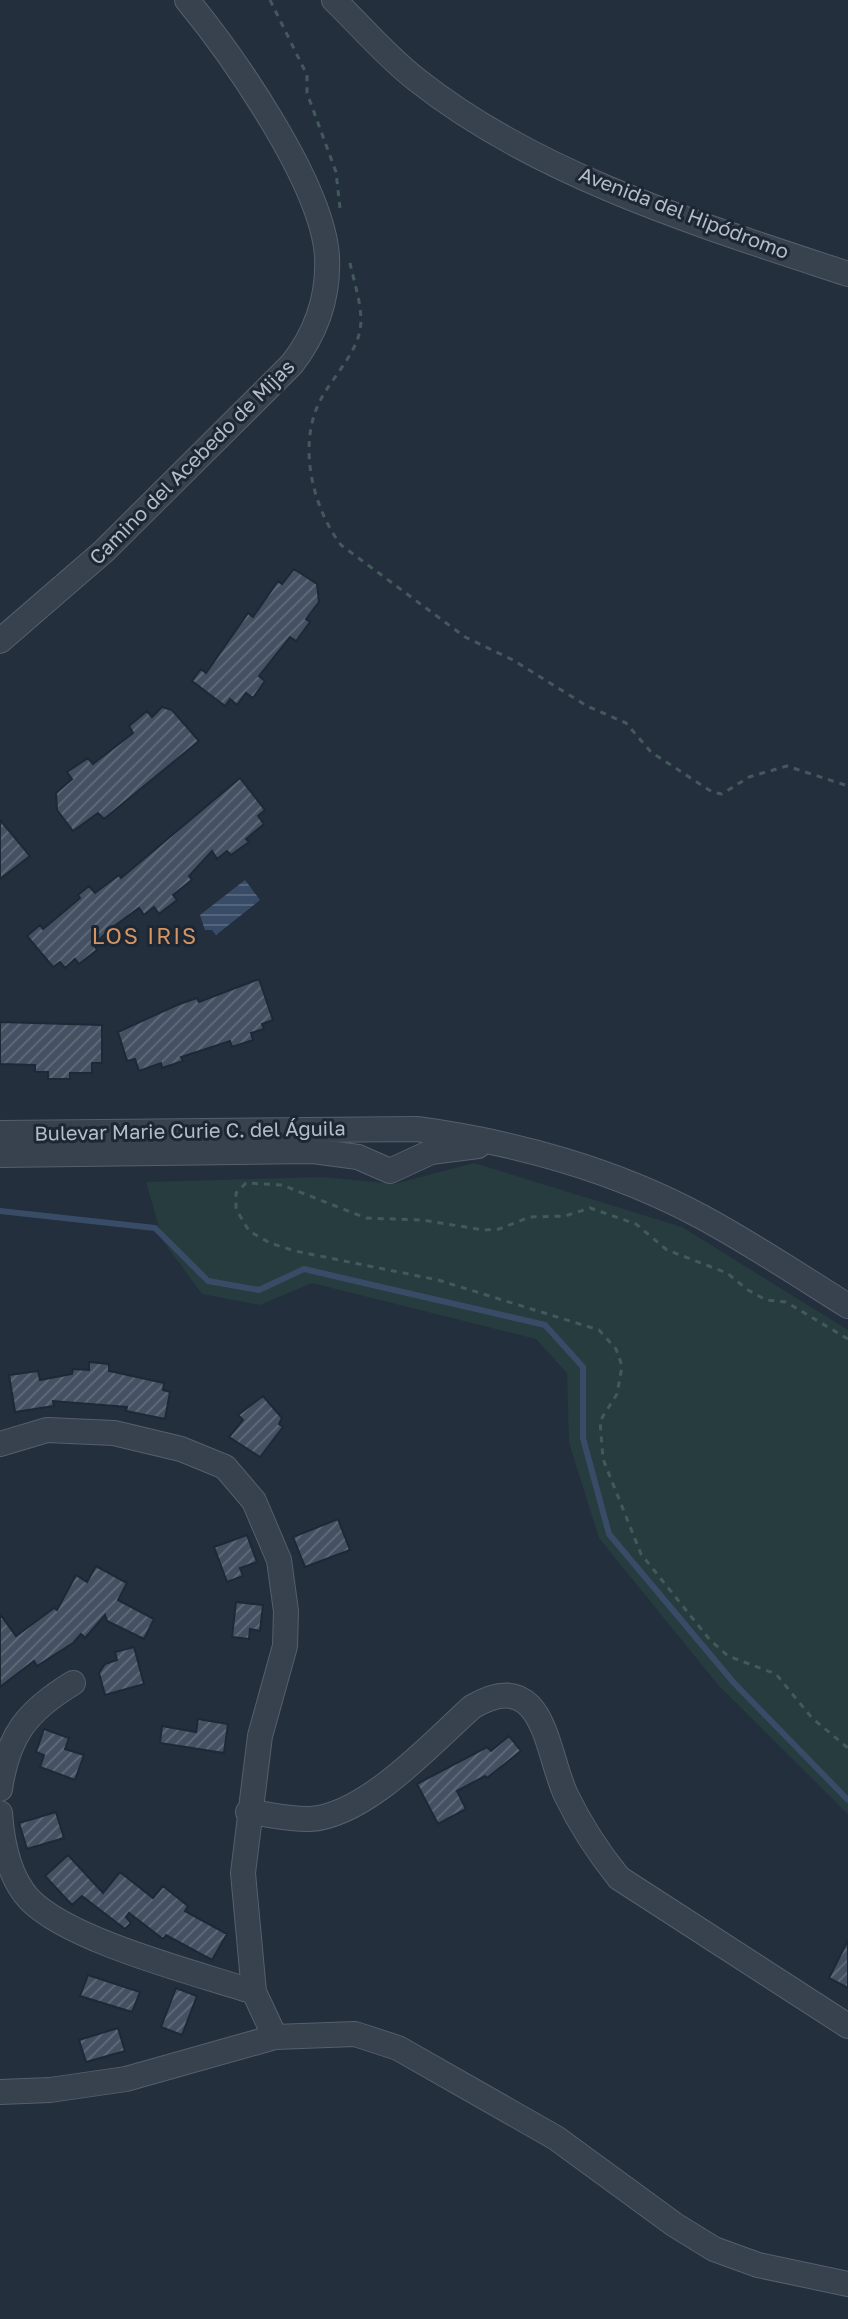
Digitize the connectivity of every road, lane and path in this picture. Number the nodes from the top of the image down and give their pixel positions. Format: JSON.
{"nodes":[{"id":1,"x":187,"y":0,"type":"edge"},
{"id":2,"x":270,"y":0,"type":"edge"},
{"id":3,"x":334,"y":0,"type":"edge"},
{"id":4,"x":342,"y":222,"type":"dead end"},
{"id":5,"x":348,"y":253,"type":"dead end"},
{"id":6,"x":848,"y":274,"type":"edge"},
{"id":7,"x":0,"y":641,"type":"edge"},
{"id":8,"x":848,"y":786,"type":"edge"},
{"id":9,"x":386,"y":1129,"type":"junction"},
{"id":10,"x":0,"y":1133,"type":"edge"},
{"id":11,"x":492,"y":1144,"type":"junction"},
{"id":12,"x":0,"y":1155,"type":"edge"},
{"id":13,"x":376,"y":1167,"type":"junction"},
{"id":14,"x":400,"y":1167,"type":"junction"},
{"id":15,"x":848,"y":1306,"type":"edge"},
{"id":16,"x":848,"y":1339,"type":"edge"},
{"id":17,"x":0,"y":1444,"type":"edge"},
{"id":18,"x":73,"y":1683,"type":"dead end"},
{"id":19,"x":848,"y":1748,"type":"edge"},
{"id":20,"x":0,"y":1789,"type":"edge"},
{"id":21,"x":248,"y":1812,"type":"junction"},
{"id":22,"x":0,"y":1813,"type":"edge"},
{"id":23,"x":254,"y":1992,"type":"junction"},
{"id":24,"x":848,"y":2026,"type":"edge"},
{"id":25,"x":275,"y":2037,"type":"junction"},
{"id":26,"x":0,"y":2092,"type":"edge"},
{"id":27,"x":848,"y":2284,"type":"edge"}],
"edges":[{"from":1,"to":7,"type":"street","name":"Camino del Acebedo de Mijas"},
{"from":2,"to":4,"type":"path"},
{"from":3,"to":6,"type":"street","name":"Avenida del Hipódromo"},
{"from":5,"to":8,"type":"path"},
{"from":9,"to":10,"type":"street","name":"Bulevar Marie Curie C. del Águila"},
{"from":9,"to":11,"type":"street","name":"Bulevar Marie Curie C. del Águila"},
{"from":9,"to":13,"type":"street","name":"Bulevar Marie Curie C. del Águila"},
{"from":9,"to":14,"type":"street"},
{"from":11,"to":14,"type":"street","name":"Bulevar Marie Curie C. del Águila"},
{"from":11,"to":15,"type":"street","name":"Bulevar Marie Curie C. del Águila"},
{"from":12,"to":13,"type":"street","name":"Bulevar Marie Curie C. del Águila"},
{"from":13,"to":14,"type":"street","name":"Bulevar Marie Curie C. del Águila"},
{"from":16,"to":19,"type":"path"},
{"from":17,"to":21,"type":"street"},
{"from":18,"to":20,"type":"street"},
{"from":21,"to":23,"type":"street"},
{"from":21,"to":24,"type":"street"},
{"from":22,"to":23,"type":"street"},
{"from":23,"to":25,"type":"street"},
{"from":25,"to":26,"type":"street"},
{"from":25,"to":27,"type":"street"}]}
